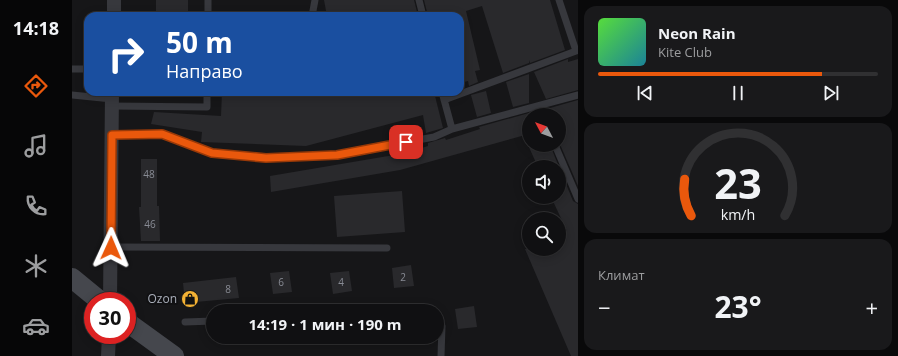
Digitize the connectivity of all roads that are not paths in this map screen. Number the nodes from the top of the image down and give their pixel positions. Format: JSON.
{"nodes":[{"id":1,"x":114,"y":0,"type":"edge"},
{"id":2,"x":208,"y":0,"type":"edge"},
{"id":3,"x":315,"y":0,"type":"edge"},
{"id":4,"x":419,"y":0,"type":"edge"},
{"id":5,"x":559,"y":0,"type":"edge"},
{"id":6,"x":114,"y":12,"type":"edge"},
{"id":7,"x":208,"y":12,"type":"edge"},
{"id":8,"x":313,"y":12,"type":"edge"},
{"id":9,"x":422,"y":12,"type":"edge"},
{"id":10,"x":72,"y":69,"type":"edge"},
{"id":11,"x":84,"y":69,"type":"edge"},
{"id":12,"x":464,"y":93,"type":"edge"},
{"id":13,"x":72,"y":95,"type":"edge"},
{"id":14,"x":578,"y":95,"type":"edge"},
{"id":15,"x":207,"y":96,"type":"edge"},
{"id":16,"x":443,"y":96,"type":"edge"},
{"id":17,"x":455,"y":96,"type":"edge"},
{"id":18,"x":112,"y":99,"type":"edge"},
{"id":19,"x":444,"y":100,"type":"junction"},
{"id":20,"x":538,"y":106,"type":"joint"},
{"id":21,"x":452,"y":129,"type":"junction"},
{"id":22,"x":112,"y":135,"type":"junction"},
{"id":23,"x":558,"y":152,"type":"edge"},
{"id":24,"x":578,"y":199,"type":"edge"},
{"id":25,"x":111,"y":248,"type":"junction"},
{"id":26,"x":387,"y":248,"type":"dead end"},
{"id":27,"x":72,"y":278,"type":"edge"},
{"id":28,"x":89,"y":292,"type":"edge"},
{"id":29,"x":110,"y":292,"type":"edge"},
{"id":30,"x":206,"y":321,"type":"edge"},
{"id":31,"x":185,"y":322,"type":"dead end"},
{"id":32,"x":136,"y":329,"type":"edge"},
{"id":33,"x":109,"y":344,"type":"edge"},
{"id":34,"x":441,"y":344,"type":"edge"},
{"id":35,"x":108,"y":356,"type":"edge"},
{"id":36,"x":174,"y":356,"type":"edge"},
{"id":37,"x":440,"y":356,"type":"edge"}],
"edges":[{"from":1,"to":6,"type":"street"},
{"from":2,"to":7,"type":"lane"},
{"from":3,"to":8,"type":"lane"},
{"from":4,"to":9,"type":"lane"},
{"from":5,"to":12,"type":"lane"},
{"from":10,"to":11,"type":"lane"},
{"from":13,"to":18,"type":"lane"},
{"from":14,"to":20,"type":"lane"},
{"from":15,"to":18,"type":"lane"},
{"from":16,"to":19,"type":"lane"},
{"from":17,"to":19,"type":"lane"},
{"from":18,"to":22,"type":"street"},
{"from":19,"to":21,"type":"lane"},
{"from":20,"to":21,"type":"lane"},
{"from":21,"to":22,"type":"lane"},
{"from":22,"to":25,"type":"street"},
{"from":23,"to":24,"type":"lane"},
{"from":25,"to":26,"type":"lane"},
{"from":25,"to":29,"type":"street"},
{"from":27,"to":28,"type":"main road"},
{"from":30,"to":31,"type":"lane"},
{"from":32,"to":36,"type":"main road"},
{"from":33,"to":35,"type":"street"},
{"from":34,"to":37,"type":"lane"}]}
